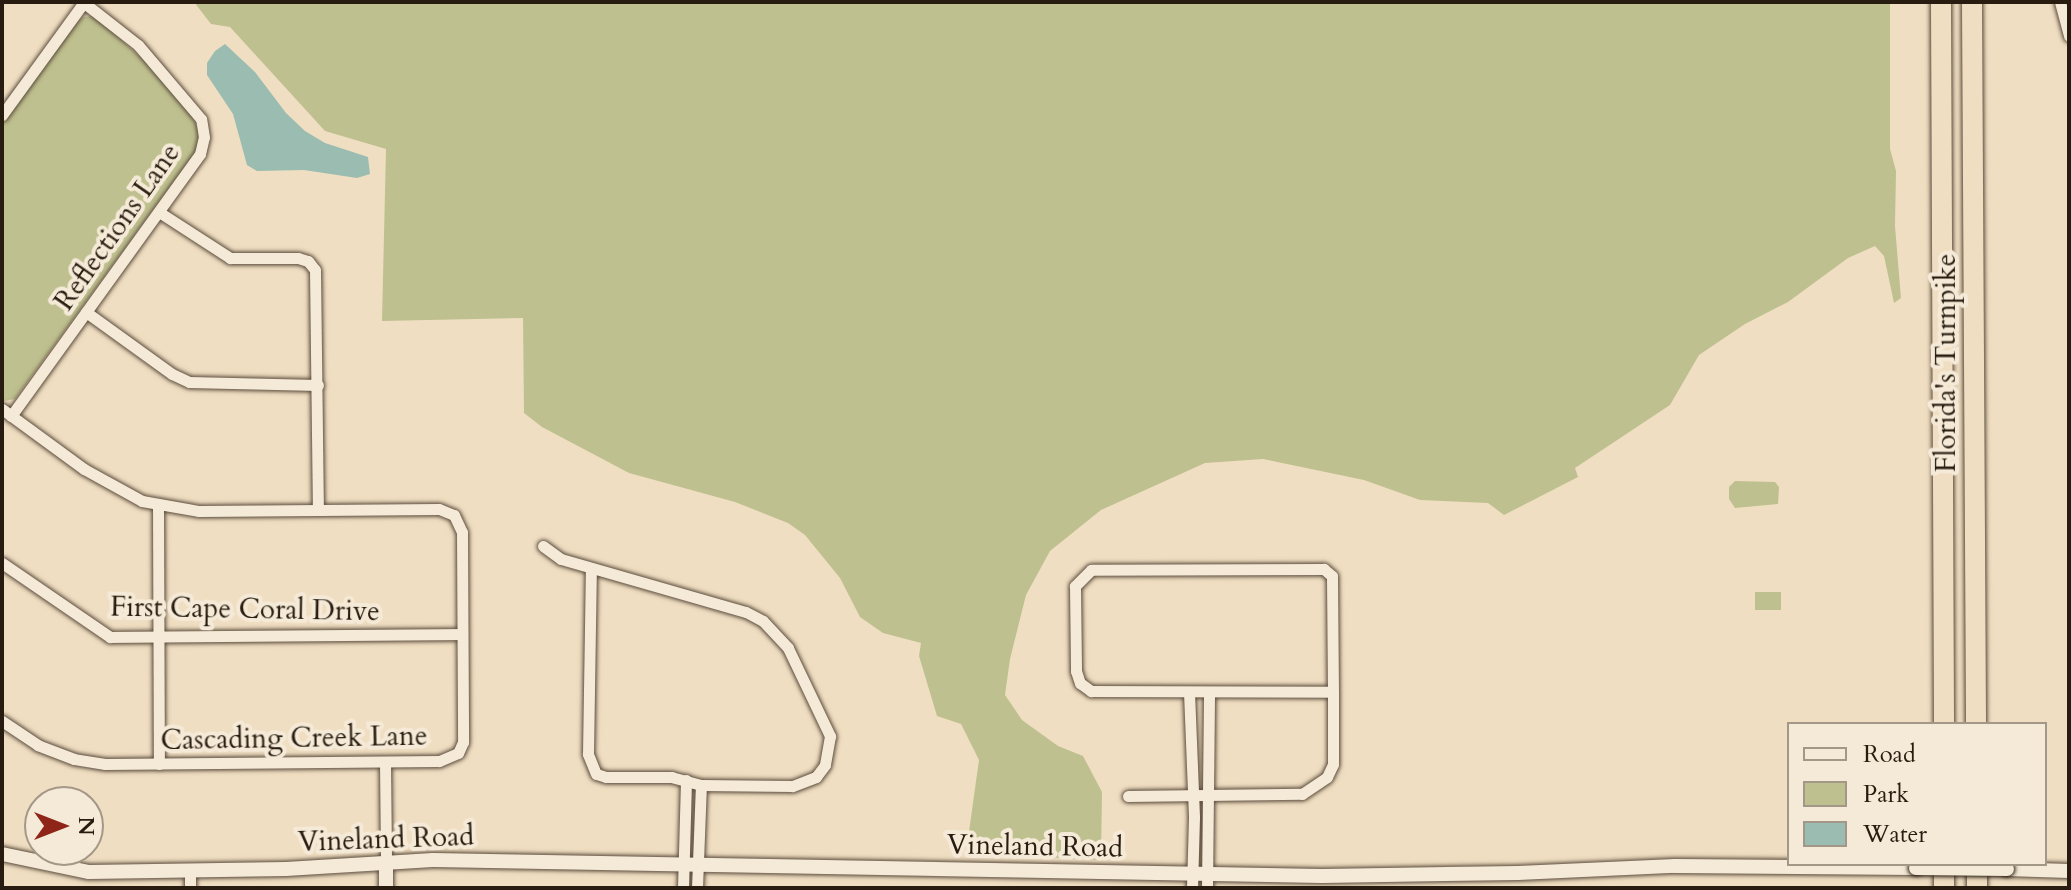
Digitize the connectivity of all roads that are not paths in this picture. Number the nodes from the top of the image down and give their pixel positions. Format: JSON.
{"nodes":[{"id":1,"x":83,"y":2,"type":"edge"},
{"id":2,"x":1941,"y":2,"type":"edge"},
{"id":3,"x":1972,"y":2,"type":"edge"},
{"id":4,"x":2060,"y":2,"type":"edge"},
{"id":5,"x":2069,"y":36,"type":"edge"},
{"id":6,"x":6,"y":100,"type":"edge"},
{"id":7,"x":2,"y":115,"type":"edge"},
{"id":8,"x":159,"y":212,"type":"junction"},
{"id":9,"x":86,"y":312,"type":"junction"},
{"id":10,"x":318,"y":385,"type":"junction"},
{"id":11,"x":7,"y":412,"type":"edge"},
{"id":12,"x":158,"y":504,"type":"junction"},
{"id":13,"x":318,"y":510,"type":"junction"},
{"id":14,"x":543,"y":546,"type":"dead end"},
{"id":15,"x":2,"y":563,"type":"edge"},
{"id":16,"x":591,"y":568,"type":"junction"},
{"id":17,"x":462,"y":634,"type":"junction"},
{"id":18,"x":158,"y":637,"type":"junction"},
{"id":19,"x":1189,"y":692,"type":"junction"},
{"id":20,"x":1209,"y":692,"type":"junction"},
{"id":21,"x":1333,"y":692,"type":"junction"},
{"id":22,"x":2,"y":721,"type":"edge"},
{"id":23,"x":1944,"y":722,"type":"edge"},
{"id":24,"x":1976,"y":722,"type":"edge"},
{"id":25,"x":385,"y":762,"type":"junction"},
{"id":26,"x":159,"y":764,"type":"junction"},
{"id":27,"x":686,"y":780,"type":"junction"},
{"id":28,"x":701,"y":785,"type":"junction"},
{"id":29,"x":1191,"y":795,"type":"junction"},
{"id":30,"x":1128,"y":796,"type":"dead end"},
{"id":31,"x":1209,"y":796,"type":"junction"},
{"id":32,"x":1194,"y":826,"type":"junction"},
{"id":33,"x":1207,"y":826,"type":"junction"},
{"id":34,"x":2,"y":854,"type":"edge"},
{"id":35,"x":386,"y":865,"type":"junction"},
{"id":36,"x":691,"y":865,"type":"junction"},
{"id":37,"x":1944,"y":866,"type":"edge"},
{"id":38,"x":1977,"y":866,"type":"edge"},
{"id":39,"x":190,"y":871,"type":"junction"},
{"id":40,"x":2069,"y":871,"type":"edge"},
{"id":41,"x":1200,"y":881,"type":"edge"},
{"id":42,"x":190,"y":888,"type":"edge"},
{"id":43,"x":386,"y":888,"type":"edge"},
{"id":44,"x":683,"y":888,"type":"edge"},
{"id":45,"x":697,"y":888,"type":"edge"},
{"id":46,"x":1944,"y":888,"type":"edge"},
{"id":47,"x":1977,"y":888,"type":"edge"}],
"edges":[{"from":1,"to":6,"type":"street"},
{"from":1,"to":8,"type":"street","name":"Reflections Lane"},
{"from":2,"to":23,"type":"highway","name":"Florida's Turnpike"},
{"from":3,"to":24,"type":"highway","name":"Florida's Turnpike"},
{"from":4,"to":5,"type":"street"},
{"from":6,"to":7,"type":"street"},
{"from":8,"to":9,"type":"street","name":"Reflections Lane"},
{"from":8,"to":10,"type":"street"},
{"from":9,"to":10,"type":"street"},
{"from":9,"to":11,"type":"street","name":"Reflections Lane"},
{"from":10,"to":13,"type":"street"},
{"from":11,"to":12,"type":"street"},
{"from":12,"to":13,"type":"street"},
{"from":12,"to":18,"type":"street"},
{"from":13,"to":17,"type":"street","name":"Cascading Creek Lane"},
{"from":14,"to":16,"type":"street"},
{"from":15,"to":18,"type":"street","name":"First Cape Coral Drive"},
{"from":16,"to":27,"type":"street"},
{"from":16,"to":28,"type":"street"},
{"from":17,"to":18,"type":"street","name":"First Cape Coral Drive"},
{"from":17,"to":25,"type":"street","name":"Cascading Creek Lane"},
{"from":18,"to":26,"type":"street"},
{"from":19,"to":20,"type":"street"},
{"from":19,"to":21,"type":"street"},
{"from":19,"to":29,"type":"street"},
{"from":20,"to":21,"type":"street"},
{"from":20,"to":31,"type":"street"},
{"from":21,"to":31,"type":"street"},
{"from":22,"to":26,"type":"street","name":"Cascading Creek Lane"},
{"from":25,"to":26,"type":"street","name":"Cascading Creek Lane"},
{"from":25,"to":35,"type":"street"},
{"from":27,"to":28,"type":"street"},
{"from":27,"to":36,"type":"street"},
{"from":28,"to":36,"type":"street"},
{"from":29,"to":30,"type":"street"},
{"from":29,"to":31,"type":"street"},
{"from":29,"to":32,"type":"street"},
{"from":31,"to":33,"type":"street"},
{"from":32,"to":33,"type":"street"},
{"from":32,"to":41,"type":"street"},
{"from":33,"to":41,"type":"street"},
{"from":34,"to":39,"type":"main road","name":"Vineland Road"},
{"from":35,"to":36,"type":"main road","name":"Vineland Road"},
{"from":35,"to":39,"type":"main road","name":"Vineland Road"},
{"from":35,"to":43,"type":"main road"},
{"from":36,"to":41,"type":"main road","name":"Vineland Road"},
{"from":36,"to":44,"type":"street"},
{"from":36,"to":45,"type":"street"},
{"from":37,"to":46,"type":"highway"},
{"from":38,"to":47,"type":"highway"},
{"from":39,"to":42,"type":"street"},
{"from":40,"to":41,"type":"main road","name":"Vineland Road","bridge":true}]}
